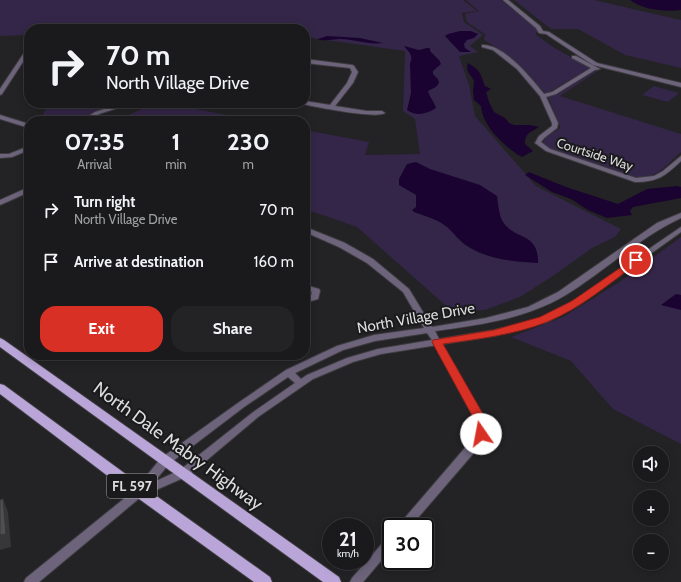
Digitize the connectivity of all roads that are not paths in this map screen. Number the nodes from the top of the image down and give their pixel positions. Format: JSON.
{"nodes":[{"id":1,"x":506,"y":1,"type":"edge"},
{"id":2,"x":542,"y":32,"type":"junction"},
{"id":3,"x":484,"y":46,"type":"dead end"},
{"id":4,"x":566,"y":46,"type":"junction"},
{"id":5,"x":558,"y":48,"type":"junction"},
{"id":6,"x":24,"y":57,"type":"edge"},
{"id":7,"x":310,"y":62,"type":"edge"},
{"id":8,"x":595,"y":68,"type":"junction"},
{"id":9,"x":681,"y":86,"type":"edge"},
{"id":10,"x":0,"y":93,"type":"edge"},
{"id":11,"x":543,"y":96,"type":"junction"},
{"id":12,"x":310,"y":104,"type":"edge"},
{"id":13,"x":114,"y":108,"type":"edge"},
{"id":14,"x":332,"y":108,"type":"junction"},
{"id":15,"x":382,"y":113,"type":"dead end"},
{"id":16,"x":93,"y":116,"type":"edge"},
{"id":17,"x":0,"y":117,"type":"edge"},
{"id":18,"x":24,"y":124,"type":"edge"},
{"id":19,"x":24,"y":150,"type":"edge"},
{"id":20,"x":0,"y":156,"type":"edge"},
{"id":21,"x":681,"y":158,"type":"edge"},
{"id":22,"x":24,"y":191,"type":"edge"},
{"id":23,"x":0,"y":202,"type":"edge"},
{"id":24,"x":681,"y":215,"type":"edge"},
{"id":25,"x":681,"y":229,"type":"edge"},
{"id":26,"x":310,"y":231,"type":"edge"},
{"id":27,"x":310,"y":288,"type":"edge"},
{"id":28,"x":310,"y":299,"type":"edge"},
{"id":29,"x":429,"y":330,"type":"junction"},
{"id":30,"x":0,"y":342,"type":"edge"},
{"id":31,"x":436,"y":342,"type":"junction"},
{"id":32,"x":24,"y":359,"type":"edge"},
{"id":33,"x":25,"y":360,"type":"edge"},
{"id":34,"x":289,"y":372,"type":"junction"},
{"id":35,"x":301,"y":384,"type":"junction"},
{"id":36,"x":0,"y":388,"type":"edge"},
{"id":37,"x":166,"y":460,"type":"junction"},
{"id":38,"x":184,"y":473,"type":"junction"},
{"id":39,"x":140,"y":492,"type":"junction"},
{"id":40,"x":411,"y":518,"type":"edge"},
{"id":41,"x":382,"y":552,"type":"edge"},
{"id":42,"x":30,"y":582,"type":"edge"},
{"id":43,"x":265,"y":582,"type":"edge"},
{"id":44,"x":334,"y":582,"type":"edge"},
{"id":45,"x":356,"y":582,"type":"edge"}],
"edges":[{"from":1,"to":2,"type":"street"},
{"from":2,"to":4,"type":"street"},
{"from":2,"to":5,"type":"street"},
{"from":3,"to":11,"type":"street","name":"Courtside Way"},
{"from":4,"to":5,"type":"street"},
{"from":4,"to":9,"type":"street"},
{"from":5,"to":8,"type":"street"},
{"from":6,"to":10,"type":"street"},
{"from":7,"to":14,"type":"street"},
{"from":8,"to":9,"type":"street"},
{"from":8,"to":11,"type":"street"},
{"from":11,"to":21,"type":"street","name":"Courtside Way"},
{"from":12,"to":14,"type":"street"},
{"from":13,"to":16,"type":"street"},
{"from":14,"to":15,"type":"street"},
{"from":17,"to":18,"type":"street"},
{"from":19,"to":20,"type":"street"},
{"from":22,"to":23,"type":"street"},
{"from":24,"to":29,"type":"street","name":"North Village Drive"},
{"from":25,"to":31,"type":"street","name":"North Village Drive"},
{"from":26,"to":29,"type":"street"},
{"from":27,"to":28,"type":"street"},
{"from":29,"to":31,"type":"street"},
{"from":29,"to":34,"type":"street","name":"North Village Drive"},
{"from":30,"to":32,"type":"main road","name":"North Dale Mabry Highway","number":"FL 597"},
{"from":31,"to":35,"type":"street","name":"North Village Drive"},
{"from":31,"to":40,"type":"street"},
{"from":33,"to":37,"type":"main road","name":"North Dale Mabry Highway","number":"FL 597"},
{"from":34,"to":35,"type":"street"},
{"from":34,"to":37,"type":"street","name":"North Village Drive"},
{"from":35,"to":38,"type":"street","name":"North Village Drive"},
{"from":36,"to":39,"type":"main road","number":"FL 597"},
{"from":37,"to":38,"type":"main road","name":"North Dale Mabry Highway","number":"FL 597"},
{"from":37,"to":39,"type":"street","name":"North Village Drive"},
{"from":38,"to":39,"type":"street","name":"North Village Drive"},
{"from":38,"to":44,"type":"main road","name":"North Dale Mabry Highway","number":"FL 597"},
{"from":39,"to":42,"type":"street"},
{"from":39,"to":43,"type":"main road","number":"FL 597"},
{"from":41,"to":45,"type":"street"}]}
